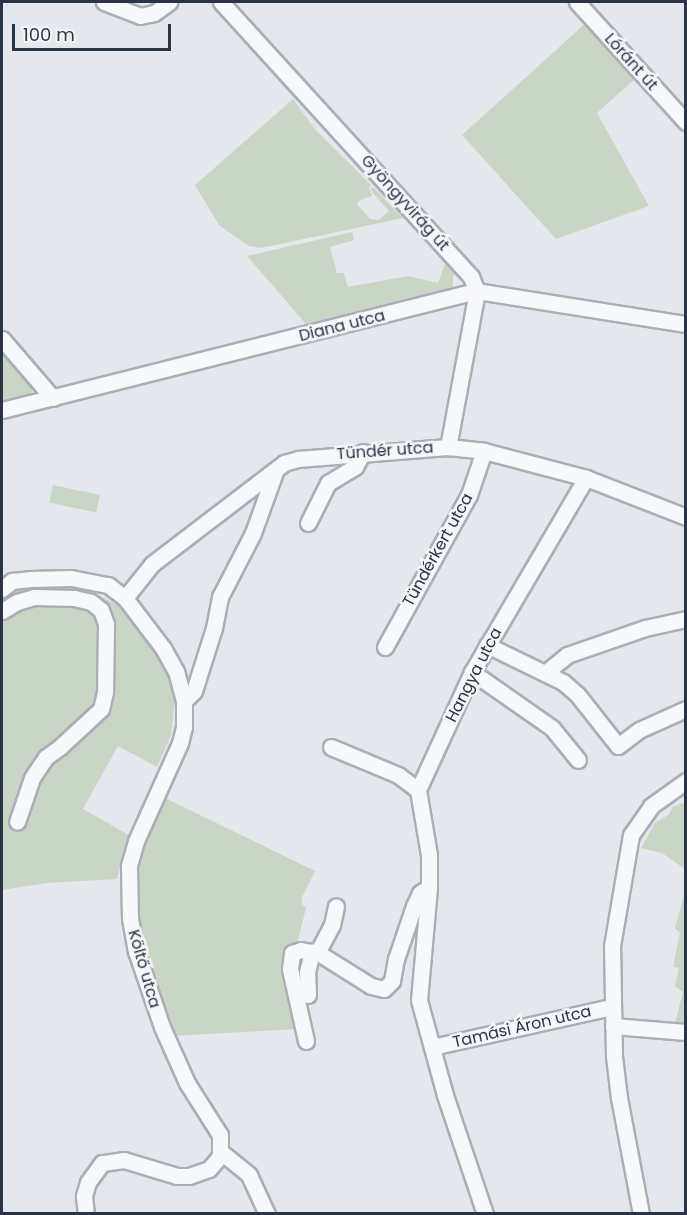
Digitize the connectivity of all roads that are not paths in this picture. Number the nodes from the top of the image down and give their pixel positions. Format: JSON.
{"nodes":[{"id":1,"x":104,"y":2,"type":"edge"},
{"id":2,"x":169,"y":2,"type":"edge"},
{"id":3,"x":221,"y":2,"type":"edge"},
{"id":4,"x":577,"y":2,"type":"edge"},
{"id":5,"x":686,"y":122,"type":"edge"},
{"id":6,"x":477,"y":291,"type":"junction"},
{"id":7,"x":686,"y":324,"type":"edge"},
{"id":8,"x":2,"y":339,"type":"edge"},
{"id":9,"x":52,"y":398,"type":"junction"},
{"id":10,"x":2,"y":410,"type":"edge"},
{"id":11,"x":448,"y":447,"type":"junction"},
{"id":12,"x":483,"y":451,"type":"junction"},
{"id":13,"x":363,"y":452,"type":"junction"},
{"id":14,"x":275,"y":472,"type":"junction"},
{"id":15,"x":586,"y":478,"type":"junction"},
{"id":16,"x":686,"y":517,"type":"edge"},
{"id":17,"x":308,"y":523,"type":"dead end"},
{"id":18,"x":2,"y":589,"type":"edge"},
{"id":19,"x":125,"y":598,"type":"junction"},
{"id":20,"x":2,"y":611,"type":"edge"},
{"id":21,"x":686,"y":619,"type":"edge"},
{"id":22,"x":488,"y":645,"type":"junction"},
{"id":23,"x":385,"y":647,"type":"dead end"},
{"id":24,"x":472,"y":672,"type":"junction"},
{"id":25,"x":545,"y":673,"type":"junction"},
{"id":26,"x":184,"y":700,"type":"junction"},
{"id":27,"x":686,"y":709,"type":"edge"},
{"id":28,"x":331,"y":747,"type":"dead end"},
{"id":29,"x":578,"y":760,"type":"dead end"},
{"id":30,"x":686,"y":781,"type":"edge"},
{"id":31,"x":418,"y":790,"type":"junction"},
{"id":32,"x":17,"y":822,"type":"dead end"},
{"id":33,"x":429,"y":887,"type":"junction"},
{"id":34,"x":336,"y":906,"type":"dead end"},
{"id":35,"x":312,"y":952,"type":"junction"},
{"id":36,"x":308,"y":995,"type":"dead end"},
{"id":37,"x":611,"y":1007,"type":"junction"},
{"id":38,"x":612,"y":1026,"type":"junction"},
{"id":39,"x":686,"y":1032,"type":"edge"},
{"id":40,"x":306,"y":1041,"type":"dead end"},
{"id":41,"x":432,"y":1047,"type":"junction"},
{"id":42,"x":221,"y":1152,"type":"junction"},
{"id":43,"x":86,"y":1214,"type":"edge"},
{"id":44,"x":267,"y":1214,"type":"edge"},
{"id":45,"x":485,"y":1214,"type":"edge"},
{"id":46,"x":641,"y":1214,"type":"edge"}],
"edges":[{"from":1,"to":2,"type":"street"},
{"from":3,"to":6,"type":"street","name":"Gyöngyvirág út"},
{"from":4,"to":5,"type":"street","name":"Lóránt út"},
{"from":6,"to":7,"type":"street","name":"Diana utca"},
{"from":6,"to":9,"type":"street","name":"Diana utca"},
{"from":6,"to":11,"type":"street"},
{"from":8,"to":9,"type":"street"},
{"from":9,"to":10,"type":"street","name":"Diana utca"},
{"from":11,"to":12,"type":"street","name":"Tündér utca"},
{"from":11,"to":13,"type":"street","name":"Tündér utca"},
{"from":12,"to":15,"type":"street","name":"Tündér utca"},
{"from":12,"to":23,"type":"street","name":"Tündérkert utca"},
{"from":13,"to":14,"type":"street","name":"Tündér utca"},
{"from":13,"to":17,"type":"street"},
{"from":14,"to":19,"type":"street","name":"Tündér utca"},
{"from":14,"to":26,"type":"street"},
{"from":15,"to":16,"type":"street","name":"Tündér utca"},
{"from":15,"to":22,"type":"street","name":"Hangya utca"},
{"from":18,"to":19,"type":"street","name":"Költő utca"},
{"from":19,"to":26,"type":"street","name":"Költő utca"},
{"from":20,"to":32,"type":"street"},
{"from":21,"to":25,"type":"street"},
{"from":22,"to":24,"type":"street","name":"Hangya utca"},
{"from":22,"to":25,"type":"street"},
{"from":24,"to":29,"type":"street"},
{"from":24,"to":31,"type":"street","name":"Hangya utca"},
{"from":25,"to":27,"type":"street"},
{"from":26,"to":42,"type":"street","name":"Költő utca"},
{"from":28,"to":31,"type":"street"},
{"from":30,"to":37,"type":"street"},
{"from":31,"to":33,"type":"street"},
{"from":33,"to":35,"type":"street"},
{"from":33,"to":41,"type":"street"},
{"from":34,"to":35,"type":"street"},
{"from":35,"to":36,"type":"street"},
{"from":35,"to":40,"type":"street"},
{"from":37,"to":38,"type":"street"},
{"from":37,"to":41,"type":"street","name":"Tamási Áron utca"},
{"from":38,"to":39,"type":"street","name":"Tamási Áron utca"},
{"from":38,"to":46,"type":"street"},
{"from":41,"to":45,"type":"street"},
{"from":42,"to":43,"type":"street"},
{"from":42,"to":44,"type":"street"}]}
